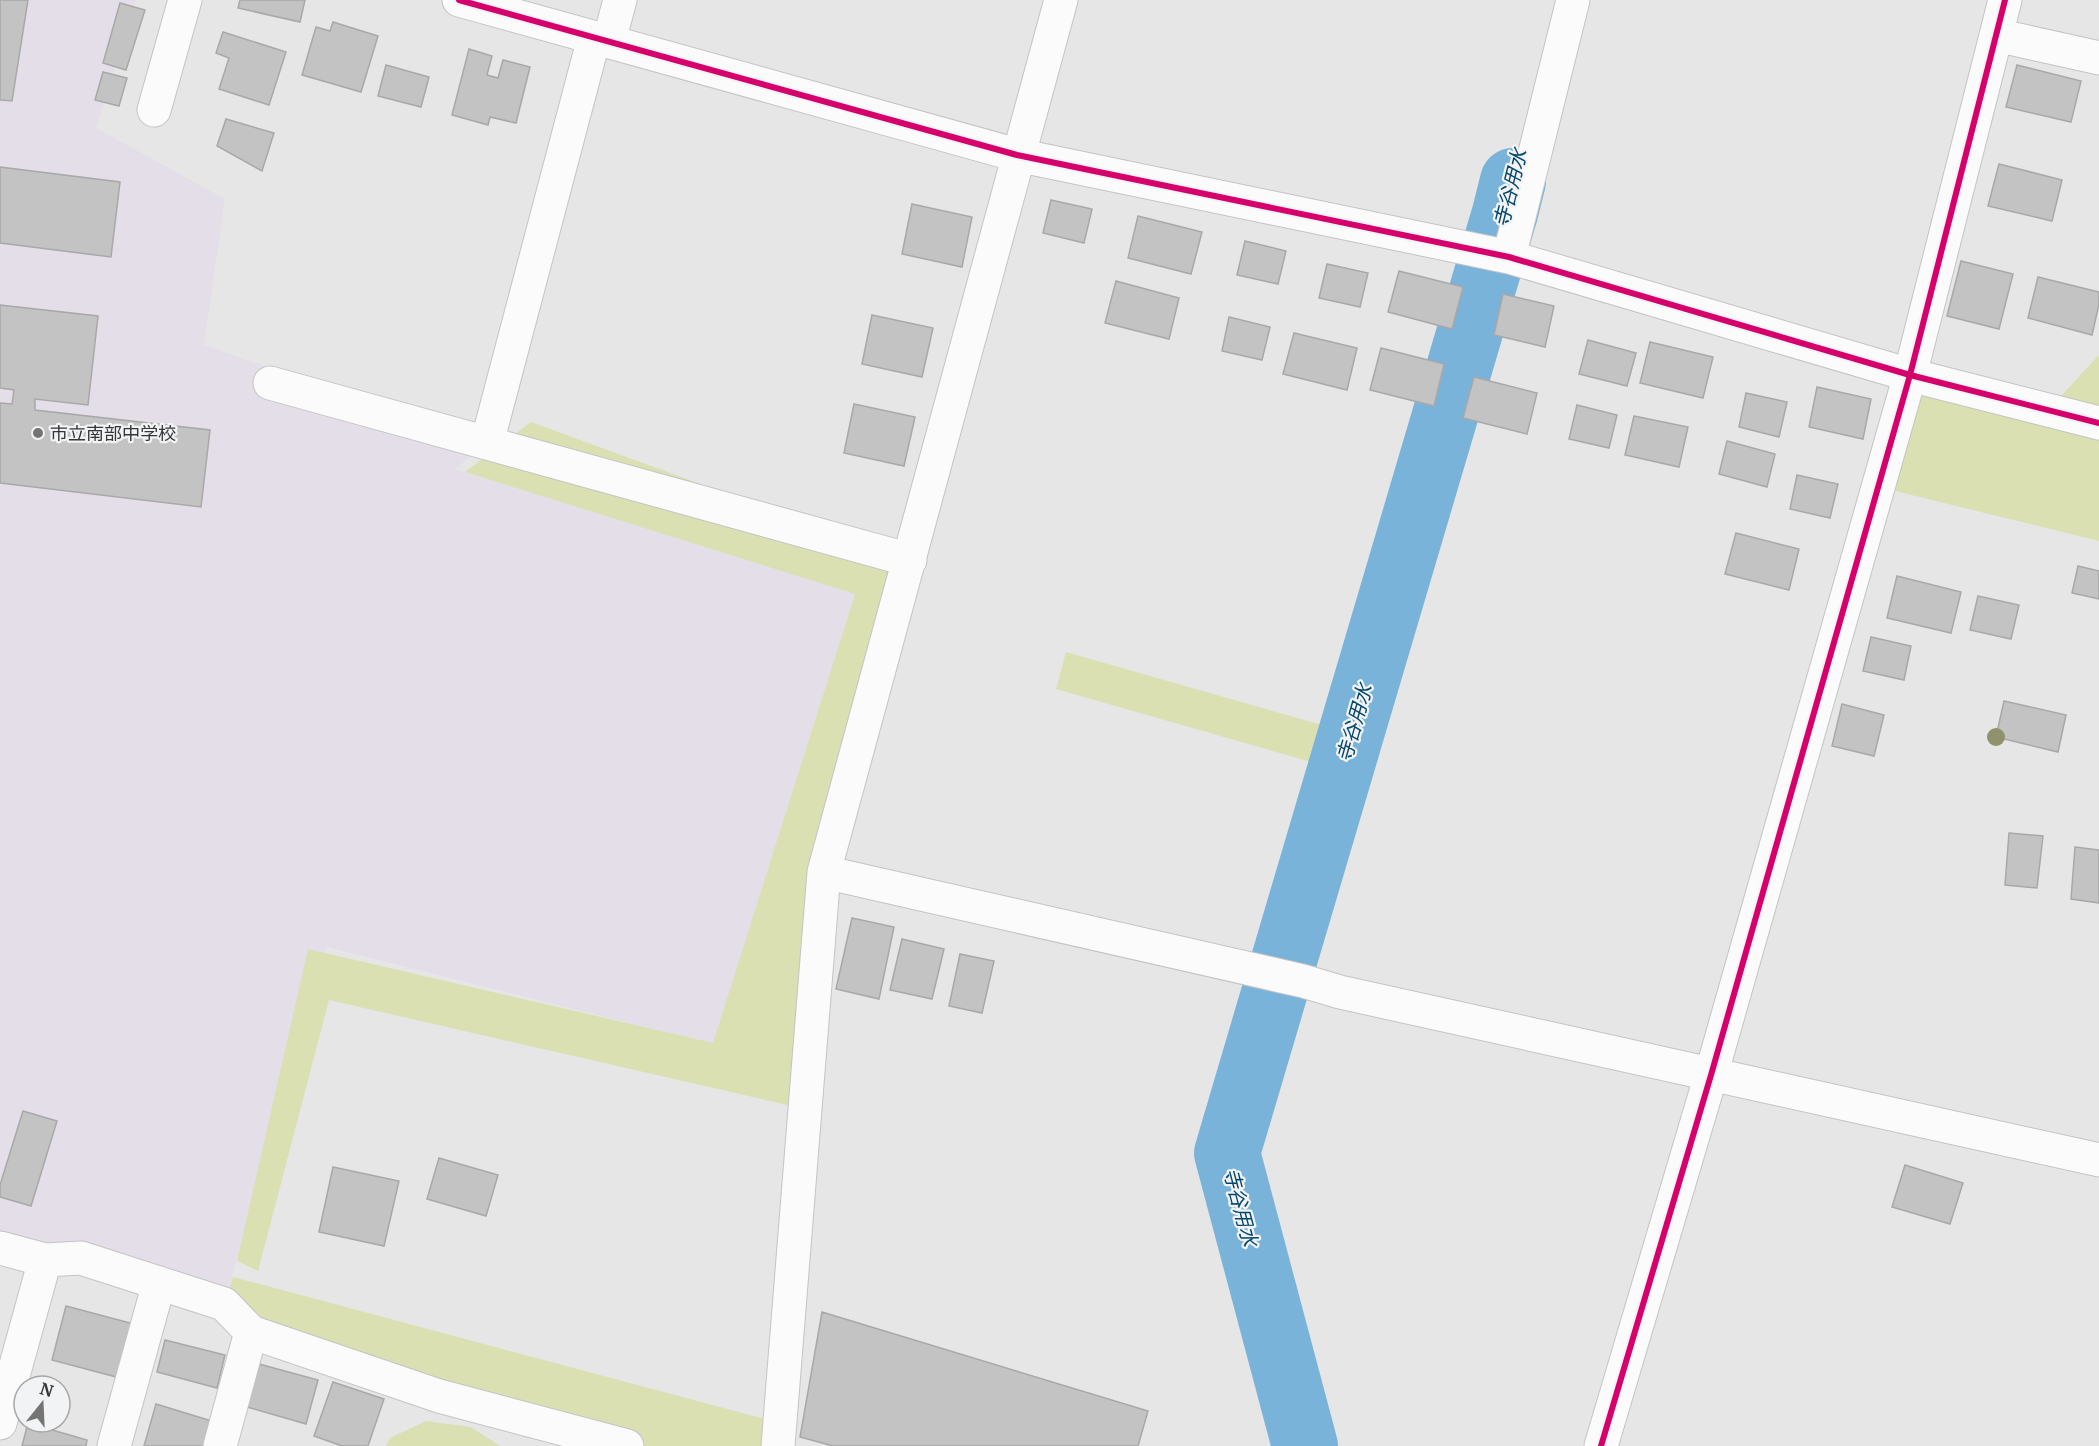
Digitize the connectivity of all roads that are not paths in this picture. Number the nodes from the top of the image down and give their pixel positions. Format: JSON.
{"nodes":[{"id":1,"x":185,"y":0,"type":"edge"},
{"id":2,"x":459,"y":0,"type":"edge"},
{"id":3,"x":620,"y":0,"type":"edge"},
{"id":4,"x":1061,"y":0,"type":"edge"},
{"id":5,"x":1573,"y":0,"type":"edge"},
{"id":6,"x":2005,"y":0,"type":"edge"},
{"id":7,"x":1996,"y":35,"type":"junction"},
{"id":8,"x":601,"y":40,"type":"junction"},
{"id":9,"x":2099,"y":58,"type":"edge"},
{"id":10,"x":154,"y":110,"type":"dead end"},
{"id":11,"x":1017,"y":155,"type":"junction"},
{"id":12,"x":1509,"y":257,"type":"junction"},
{"id":13,"x":1910,"y":375,"type":"junction"},
{"id":14,"x":270,"y":383,"type":"dead end"},
{"id":15,"x":2099,"y":423,"type":"edge"},
{"id":16,"x":487,"y":443,"type":"junction"},
{"id":17,"x":910,"y":560,"type":"junction"},
{"id":18,"x":824,"y":872,"type":"junction"},
{"id":19,"x":1711,"y":1075,"type":"junction"},
{"id":20,"x":2099,"y":1160,"type":"edge"},
{"id":21,"x":0,"y":1248,"type":"edge"},
{"id":22,"x":45,"y":1260,"type":"junction"},
{"id":23,"x":159,"y":1283,"type":"junction"},
{"id":24,"x":251,"y":1332,"type":"junction"},
{"id":25,"x":0,"y":1423,"type":"edge"},
{"id":26,"x":114,"y":1446,"type":"edge"},
{"id":27,"x":220,"y":1446,"type":"edge"},
{"id":28,"x":627,"y":1446,"type":"edge"},
{"id":29,"x":778,"y":1446,"type":"edge"},
{"id":30,"x":1601,"y":1446,"type":"edge"}],
"edges":[{"from":1,"to":10,"type":"street"},
{"from":2,"to":8,"type":"street"},
{"from":3,"to":8,"type":"street"},
{"from":4,"to":11,"type":"street"},
{"from":5,"to":12,"type":"street"},
{"from":6,"to":7,"type":"street"},
{"from":7,"to":9,"type":"street"},
{"from":7,"to":13,"type":"street"},
{"from":8,"to":11,"type":"street"},
{"from":8,"to":16,"type":"street"},
{"from":11,"to":12,"type":"street"},
{"from":11,"to":17,"type":"street"},
{"from":12,"to":13,"type":"street"},
{"from":13,"to":15,"type":"street"},
{"from":13,"to":19,"type":"street"},
{"from":14,"to":16,"type":"street"},
{"from":16,"to":17,"type":"street"},
{"from":17,"to":18,"type":"street"},
{"from":18,"to":19,"type":"street"},
{"from":18,"to":29,"type":"street"},
{"from":19,"to":20,"type":"street"},
{"from":19,"to":30,"type":"street"},
{"from":21,"to":22,"type":"street"},
{"from":22,"to":23,"type":"street"},
{"from":22,"to":25,"type":"street"},
{"from":23,"to":24,"type":"street"},
{"from":23,"to":26,"type":"street"},
{"from":24,"to":27,"type":"street"},
{"from":24,"to":28,"type":"street"}]}
